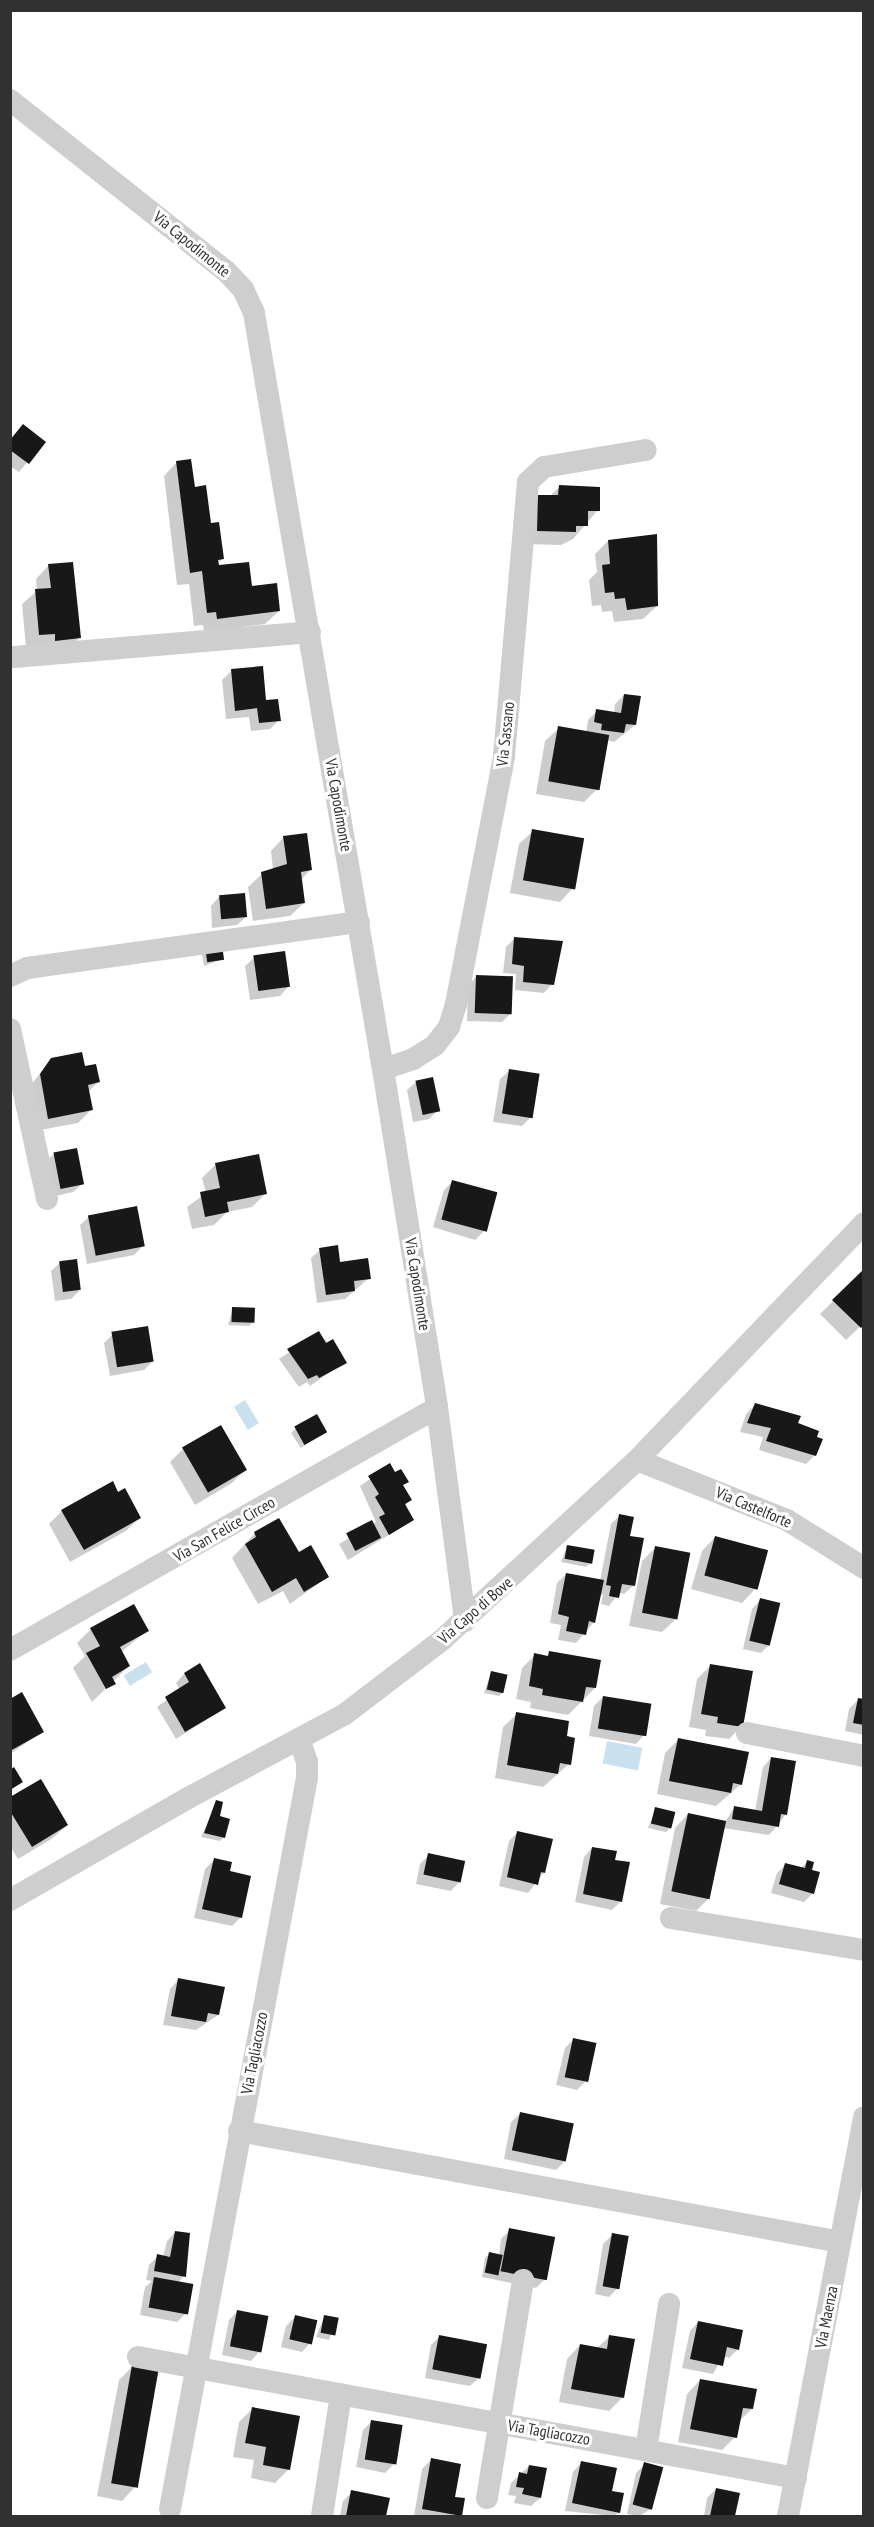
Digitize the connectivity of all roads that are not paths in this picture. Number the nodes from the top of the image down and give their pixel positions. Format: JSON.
{"nodes":[{"id":1,"x":10,"y":99,"type":"edge"},
{"id":2,"x":646,"y":450,"type":"dead end"},
{"id":3,"x":310,"y":632,"type":"junction"},
{"id":4,"x":14,"y":657,"type":"dead end"},
{"id":5,"x":359,"y":922,"type":"junction"},
{"id":6,"x":10,"y":976,"type":"edge"},
{"id":7,"x":10,"y":1029,"type":"edge"},
{"id":8,"x":383,"y":1069,"type":"junction"},
{"id":9,"x":47,"y":1199,"type":"dead end"},
{"id":10,"x":864,"y":1223,"type":"edge"},
{"id":11,"x":438,"y":1407,"type":"junction"},
{"id":12,"x":637,"y":1461,"type":"junction"},
{"id":13,"x":864,"y":1568,"type":"edge"},
{"id":14,"x":465,"y":1621,"type":"junction"},
{"id":15,"x":10,"y":1650,"type":"edge"},
{"id":16,"x":747,"y":1733,"type":"dead end"},
{"id":17,"x":299,"y":1739,"type":"junction"},
{"id":18,"x":864,"y":1756,"type":"edge"},
{"id":19,"x":10,"y":1900,"type":"edge"},
{"id":20,"x":671,"y":1918,"type":"dead end"},
{"id":21,"x":864,"y":1950,"type":"edge"},
{"id":22,"x":864,"y":2117,"type":"edge"},
{"id":23,"x":239,"y":2131,"type":"junction"},
{"id":24,"x":840,"y":2242,"type":"junction"},
{"id":25,"x":523,"y":2280,"type":"dead end"},
{"id":26,"x":669,"y":2304,"type":"dead end"},
{"id":27,"x":138,"y":2357,"type":"dead end"},
{"id":28,"x":196,"y":2367,"type":"junction"},
{"id":29,"x":341,"y":2394,"type":"junction"},
{"id":30,"x":499,"y":2423,"type":"junction"},
{"id":31,"x":646,"y":2450,"type":"junction"},
{"id":32,"x":796,"y":2478,"type":"junction"},
{"id":33,"x":487,"y":2498,"type":"dead end"},
{"id":34,"x":170,"y":2509,"type":"dead end"},
{"id":35,"x":322,"y":2517,"type":"edge"},
{"id":36,"x":788,"y":2517,"type":"edge"}],
"edges":[{"from":1,"to":3,"type":"street","name":"Via Capodimonte"},
{"from":2,"to":8,"type":"street","name":"Via Sassano"},
{"from":3,"to":4,"type":"street"},
{"from":3,"to":5,"type":"street","name":"Via Capodimonte"},
{"from":5,"to":6,"type":"street"},
{"from":5,"to":8,"type":"street","name":"Via Capodimonte"},
{"from":7,"to":9,"type":"street"},
{"from":8,"to":11,"type":"street","name":"Via Capodimonte"},
{"from":10,"to":12,"type":"street","name":"Via Capo di Bove"},
{"from":11,"to":14,"type":"street","name":"Via Capodimonte"},
{"from":11,"to":15,"type":"street","name":"Via San Felice Circeo"},
{"from":12,"to":13,"type":"street","name":"Via Castelforte"},
{"from":12,"to":14,"type":"street","name":"Via Capo di Bove"},
{"from":14,"to":17,"type":"street","name":"Via Capo di Bove"},
{"from":16,"to":18,"type":"street"},
{"from":17,"to":19,"type":"street","name":"Via Capo di Bove"},
{"from":17,"to":23,"type":"street","name":"Via Tagliacozzo"},
{"from":20,"to":21,"type":"street"},
{"from":22,"to":24,"type":"street","name":"Via Maenza"},
{"from":23,"to":24,"type":"street"},
{"from":23,"to":28,"type":"street","name":"Via Tagliacozzo"},
{"from":24,"to":32,"type":"street","name":"Via Maenza"},
{"from":25,"to":30,"type":"street"},
{"from":26,"to":31,"type":"street"},
{"from":27,"to":28,"type":"street","name":"Via Tagliacozzo"},
{"from":28,"to":29,"type":"street","name":"Via Tagliacozzo"},
{"from":28,"to":34,"type":"street","name":"Via Tagliacozzo"},
{"from":29,"to":30,"type":"street","name":"Via Tagliacozzo"},
{"from":29,"to":35,"type":"street"},
{"from":30,"to":31,"type":"street","name":"Via Tagliacozzo"},
{"from":30,"to":33,"type":"street"},
{"from":31,"to":32,"type":"street","name":"Via Tagliacozzo"},
{"from":32,"to":36,"type":"street","name":"Via Maenza"}]}
